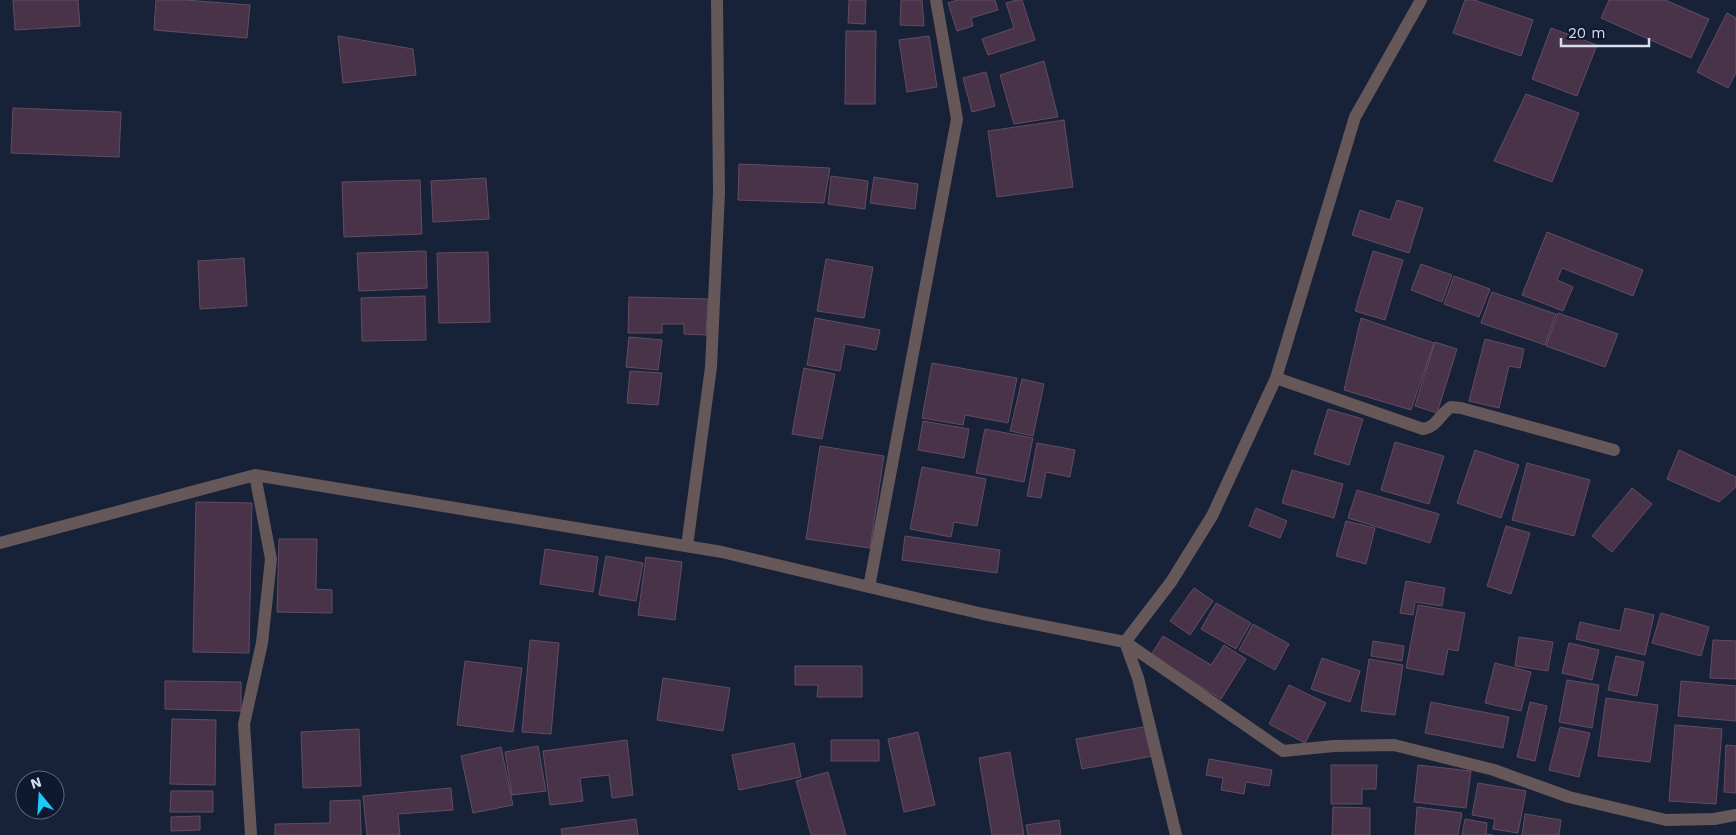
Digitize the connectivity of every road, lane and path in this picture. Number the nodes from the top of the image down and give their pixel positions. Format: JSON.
{"nodes":[{"id":1,"x":717,"y":0,"type":"edge"},
{"id":2,"x":936,"y":0,"type":"edge"},
{"id":3,"x":1421,"y":0,"type":"edge"},
{"id":4,"x":1276,"y":378,"type":"junction"},
{"id":5,"x":1614,"y":450,"type":"dead end"},
{"id":6,"x":255,"y":475,"type":"junction"},
{"id":7,"x":0,"y":543,"type":"edge"},
{"id":8,"x":687,"y":546,"type":"junction"},
{"id":9,"x":869,"y":587,"type":"junction"},
{"id":10,"x":1125,"y":642,"type":"junction"},
{"id":11,"x":1736,"y":815,"type":"edge"},
{"id":12,"x":251,"y":835,"type":"edge"},
{"id":13,"x":1176,"y":835,"type":"edge"}],
"edges":[{"from":1,"to":8,"type":"street"},
{"from":2,"to":9,"type":"street"},
{"from":3,"to":4,"type":"street"},
{"from":4,"to":5,"type":"street"},
{"from":4,"to":10,"type":"street"},
{"from":6,"to":7,"type":"street"},
{"from":6,"to":8,"type":"street"},
{"from":6,"to":12,"type":"street"},
{"from":8,"to":9,"type":"street"},
{"from":9,"to":10,"type":"street"},
{"from":10,"to":11,"type":"street"},
{"from":10,"to":13,"type":"street"}]}
